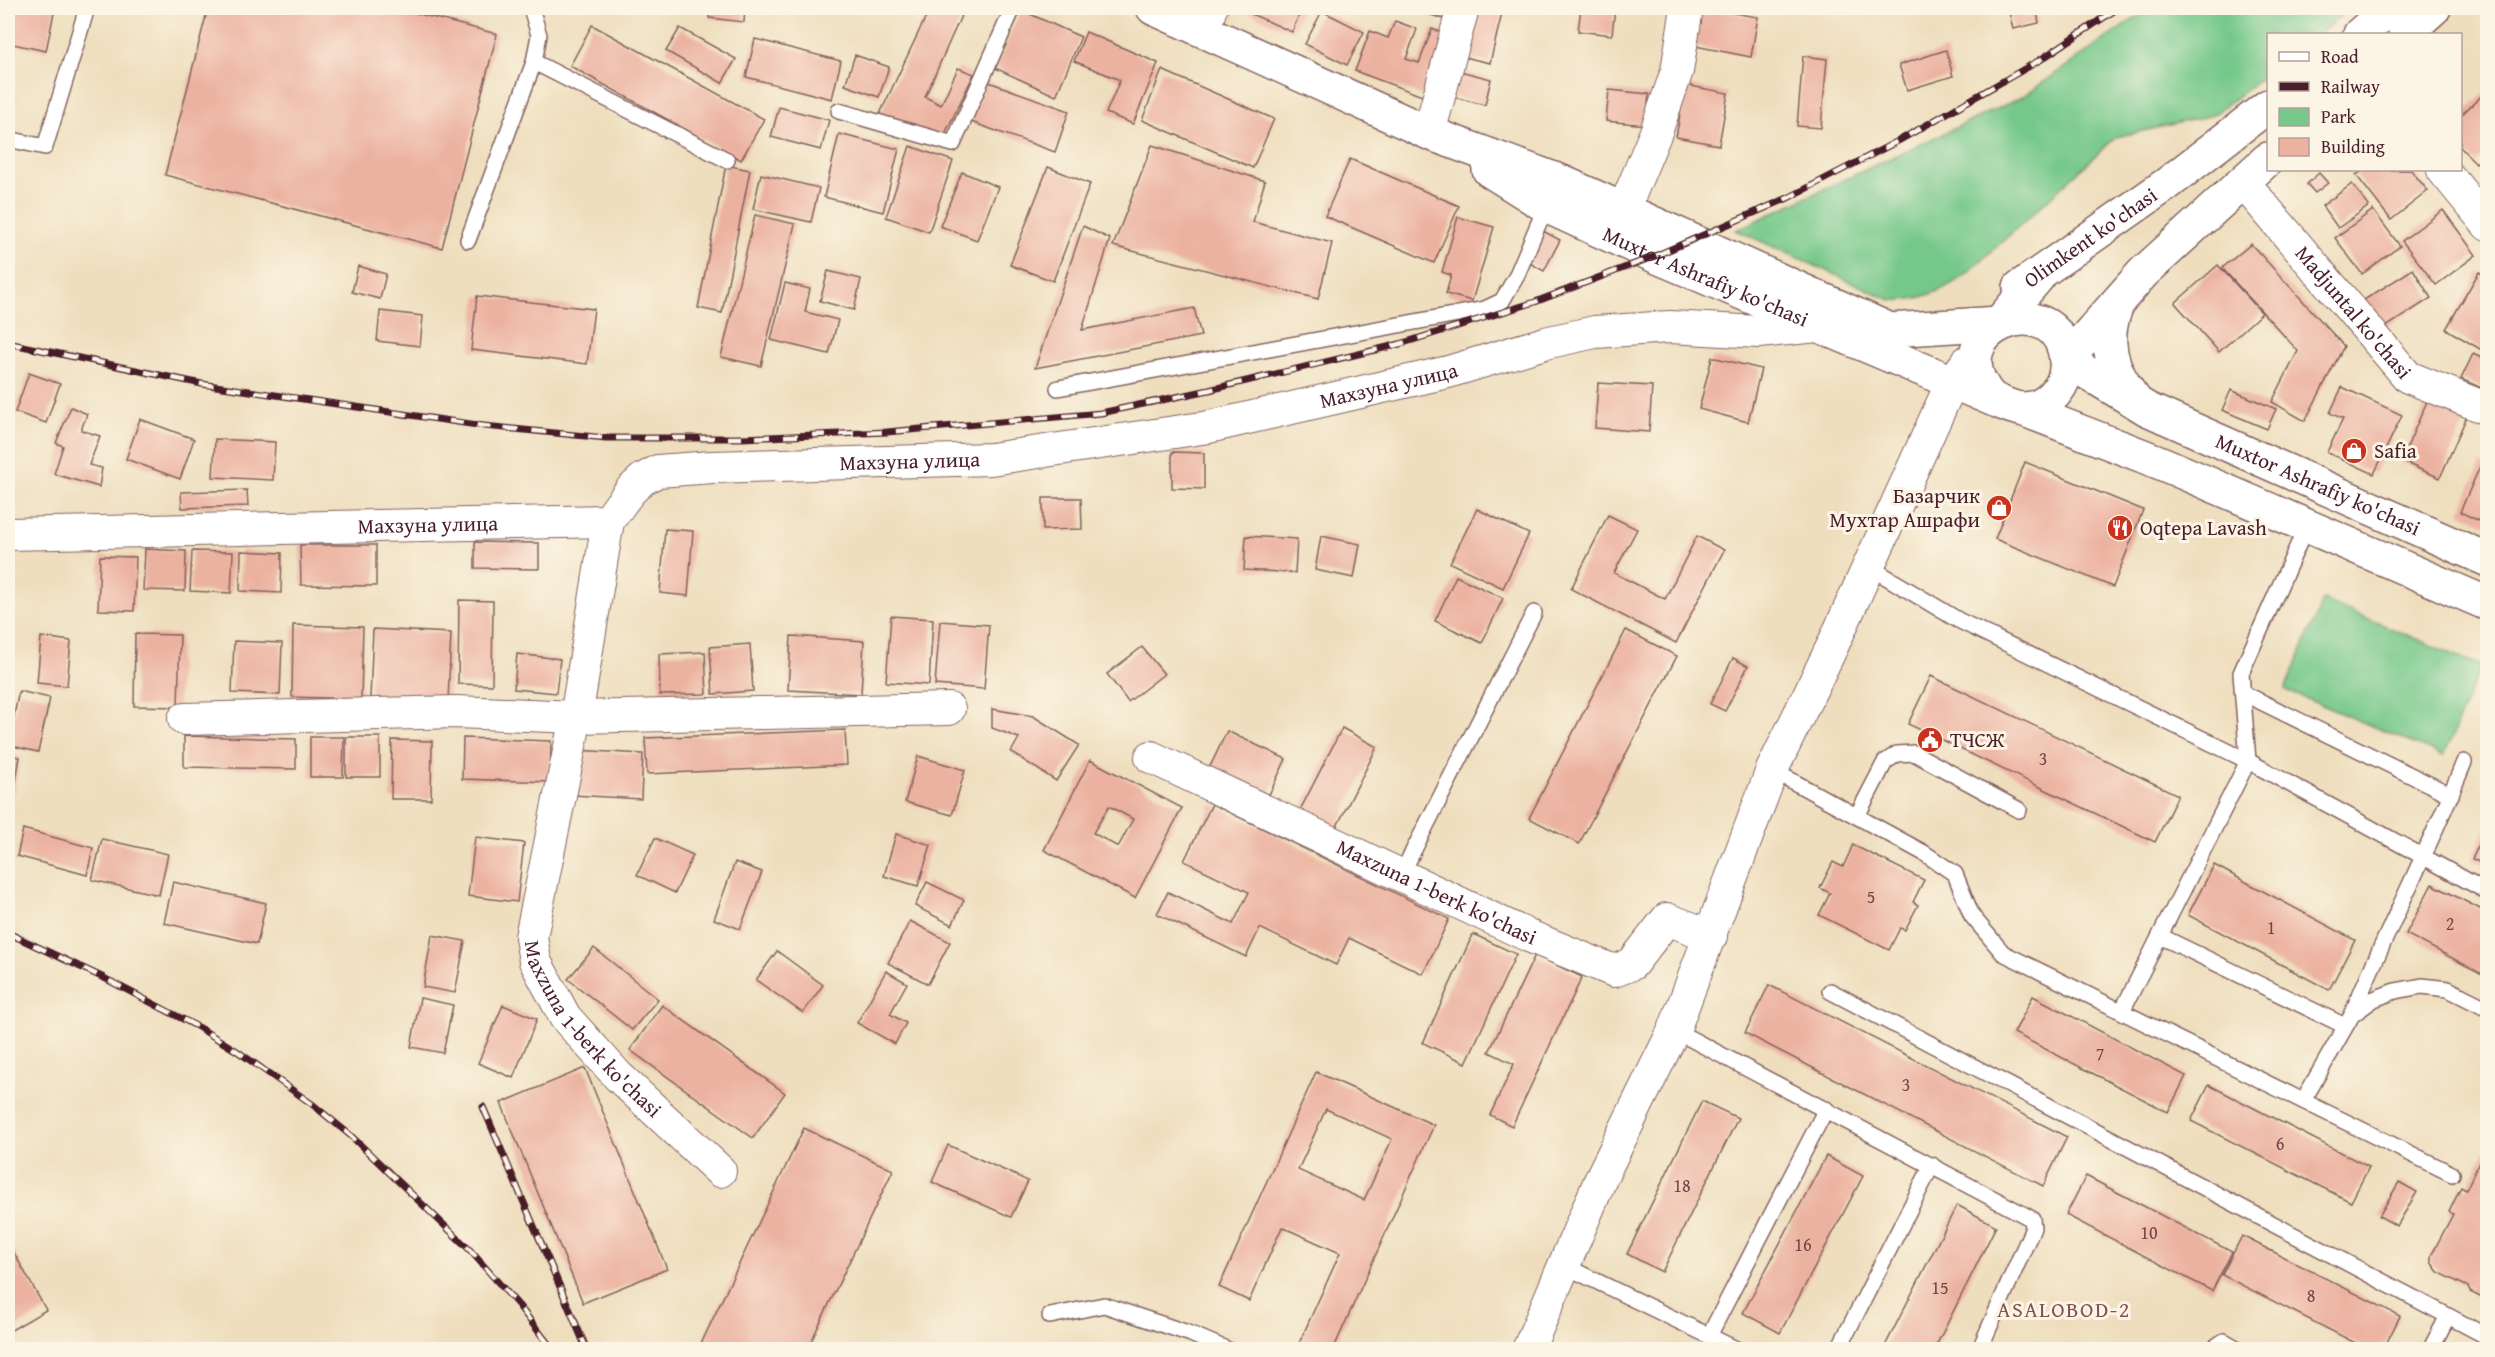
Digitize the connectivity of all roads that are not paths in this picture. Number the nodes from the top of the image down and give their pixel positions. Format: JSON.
{"nodes":[{"id":1,"x":87,"y":8,"type":"edge"},
{"id":2,"x":531,"y":8,"type":"edge"},
{"id":3,"x":1013,"y":8,"type":"edge"},
{"id":4,"x":1154,"y":8,"type":"edge"},
{"id":5,"x":1463,"y":8,"type":"edge"},
{"id":6,"x":1687,"y":8,"type":"edge"},
{"id":7,"x":2390,"y":8,"type":"edge"},
{"id":8,"x":2434,"y":8,"type":"edge"},
{"id":9,"x":1207,"y":19,"type":"edge"},
{"id":10,"x":2361,"y":33,"type":"edge"},
{"id":11,"x":2406,"y":33,"type":"edge"},
{"id":12,"x":534,"y":62,"type":"junction"},
{"id":13,"x":2267,"y":107,"type":"edge"},
{"id":14,"x":839,"y":111,"type":"dead end"},
{"id":15,"x":1429,"y":133,"type":"junction"},
{"id":16,"x":8,"y":139,"type":"edge"},
{"id":17,"x":727,"y":160,"type":"dead end"},
{"id":18,"x":2267,"y":160,"type":"edge"},
{"id":19,"x":2445,"y":171,"type":"edge"},
{"id":20,"x":2243,"y":182,"type":"junction"},
{"id":21,"x":1546,"y":206,"type":"junction"},
{"id":22,"x":1624,"y":209,"type":"junction"},
{"id":23,"x":2487,"y":225,"type":"edge"},
{"id":24,"x":468,"y":240,"type":"dead end"},
{"id":25,"x":2039,"y":276,"type":"junction"},
{"id":26,"x":2119,"y":303,"type":"junction"},
{"id":27,"x":1818,"y":326,"type":"junction"},
{"id":28,"x":1890,"y":330,"type":"junction"},
{"id":29,"x":1989,"y":335,"type":"junction"},
{"id":30,"x":2066,"y":360,"type":"junction"},
{"id":31,"x":1952,"y":382,"type":"junction"},
{"id":32,"x":1058,"y":388,"type":"dead end"},
{"id":33,"x":2007,"y":404,"type":"junction"},
{"id":34,"x":2487,"y":409,"type":"edge"},
{"id":35,"x":2147,"y":410,"type":"junction"},
{"id":36,"x":608,"y":521,"type":"junction"},
{"id":37,"x":2307,"y":525,"type":"junction"},
{"id":38,"x":8,"y":534,"type":"edge"},
{"id":39,"x":2487,"y":560,"type":"edge"},
{"id":40,"x":1868,"y":566,"type":"junction"},
{"id":41,"x":2487,"y":604,"type":"edge"},
{"id":42,"x":1534,"y":613,"type":"dead end"},
{"id":43,"x":2243,"y":693,"type":"junction"},
{"id":44,"x":949,"y":709,"type":"dead end"},
{"id":45,"x":576,"y":717,"type":"junction"},
{"id":46,"x":184,"y":719,"type":"dead end"},
{"id":47,"x":1151,"y":757,"type":"dead end"},
{"id":48,"x":2248,"y":761,"type":"junction"},
{"id":49,"x":2464,"y":762,"type":"dead end"},
{"id":50,"x":1772,"y":770,"type":"junction"},
{"id":51,"x":2451,"y":795,"type":"junction"},
{"id":52,"x":2019,"y":810,"type":"dead end"},
{"id":53,"x":1857,"y":816,"type":"junction"},
{"id":54,"x":2424,"y":857,"type":"junction"},
{"id":55,"x":1401,"y":875,"type":"junction"},
{"id":56,"x":2487,"y":892,"type":"edge"},
{"id":57,"x":1711,"y":936,"type":"junction"},
{"id":58,"x":2160,"y":936,"type":"junction"},
{"id":59,"x":1830,"y":991,"type":"dead end"},
{"id":60,"x":2487,"y":1009,"type":"edge"},
{"id":61,"x":2122,"y":1011,"type":"junction"},
{"id":62,"x":2349,"y":1020,"type":"junction"},
{"id":63,"x":1674,"y":1030,"type":"junction"},
{"id":64,"x":2303,"y":1101,"type":"junction"},
{"id":65,"x":1826,"y":1109,"type":"junction"},
{"id":66,"x":1932,"y":1165,"type":"junction"},
{"id":67,"x":720,"y":1171,"type":"dead end"},
{"id":68,"x":2452,"y":1174,"type":"dead end"},
{"id":69,"x":1563,"y":1265,"type":"junction"},
{"id":70,"x":1050,"y":1316,"type":"dead end"},
{"id":71,"x":2448,"y":1316,"type":"junction"},
{"id":72,"x":1709,"y":1336,"type":"junction"},
{"id":73,"x":2487,"y":1337,"type":"edge"},
{"id":74,"x":1228,"y":1350,"type":"edge"},
{"id":75,"x":1527,"y":1350,"type":"edge"},
{"id":76,"x":1738,"y":1350,"type":"edge"},
{"id":77,"x":1838,"y":1350,"type":"edge"},
{"id":78,"x":1984,"y":1350,"type":"edge"},
{"id":79,"x":2211,"y":1350,"type":"edge"},
{"id":80,"x":2240,"y":1350,"type":"edge"},
{"id":81,"x":2430,"y":1350,"type":"edge"}],
"edges":[{"from":1,"to":16,"type":"lane"},
{"from":2,"to":12,"type":"lane"},
{"from":3,"to":14,"type":"lane"},
{"from":4,"to":9,"type":"main road","name":"Muxtor Ashrafiy ko'chasi"},
{"from":5,"to":15,"type":"street"},
{"from":6,"to":22,"type":"street"},
{"from":7,"to":10,"type":"main road"},
{"from":8,"to":11,"type":"main road"},
{"from":9,"to":15,"type":"main road","name":"Muxtor Ashrafiy ko'chasi"},
{"from":12,"to":17,"type":"lane"},
{"from":12,"to":24,"type":"lane"},
{"from":13,"to":25,"type":"main road","name":"Olimkent ko'chasi"},
{"from":15,"to":21,"type":"main road","name":"Muxtor Ashrafiy ko'chasi"},
{"from":15,"to":22,"type":"main road","name":"Muxtor Ashrafiy ko'chasi"},
{"from":18,"to":20,"type":"main road"},
{"from":19,"to":23,"type":"street"},
{"from":20,"to":26,"type":"main road"},
{"from":20,"to":34,"type":"street","name":"Madjuntal ko'chasi"},
{"from":21,"to":27,"type":"main road","name":"Muxtor Ashrafiy ko'chasi"},
{"from":21,"to":32,"type":"lane"},
{"from":22,"to":28,"type":"main road","name":"Muxtor Ashrafiy ko'chasi"},
{"from":25,"to":28,"type":"main road","name":"Olimkent ko'chasi"},
{"from":25,"to":29,"type":"main road"},
{"from":26,"to":30,"type":"main road"},
{"from":26,"to":35,"type":"main road","name":"Muxtor Ashrafiy ko'chasi"},
{"from":27,"to":31,"type":"main road","name":"Muxtor Ashrafiy ko'chasi"},
{"from":27,"to":36,"type":"street","name":"Махзуна улица"},
{"from":28,"to":29,"type":"main road","name":"Muxtor Ashrafiy ko'chasi"},
{"from":29,"to":30,"type":"main road"},
{"from":29,"to":31,"type":"street"},
{"from":29,"to":33,"type":"main road"},
{"from":30,"to":33,"type":"main road"},
{"from":30,"to":35,"type":"main road","name":"Muxtor Ashrafiy ko'chasi"},
{"from":31,"to":33,"type":"main road","name":"Muxtor Ashrafiy ko'chasi"},
{"from":31,"to":40,"type":"street"},
{"from":33,"to":37,"type":"main road","name":"Muxtor Ashrafiy ko'chasi"},
{"from":35,"to":39,"type":"main road","name":"Muxtor Ashrafiy ko'chasi"},
{"from":36,"to":38,"type":"street","name":"Махзуна улица"},
{"from":36,"to":45,"type":"street","name":"Maxzuna 1-berk ko'chasi"},
{"from":37,"to":41,"type":"main road","name":"Muxtor Ashrafiy ko'chasi"},
{"from":37,"to":43,"type":"lane"},
{"from":40,"to":48,"type":"lane"},
{"from":40,"to":50,"type":"street"},
{"from":42,"to":55,"type":"lane"},
{"from":43,"to":48,"type":"lane"},
{"from":43,"to":51,"type":"lane"},
{"from":44,"to":45,"type":"street"},
{"from":45,"to":46,"type":"street"},
{"from":45,"to":67,"type":"street","name":"Maxzuna 1-berk ko'chasi"},
{"from":47,"to":55,"type":"street","name":"Maxzuna 1-berk ko'chasi"},
{"from":48,"to":54,"type":"lane"},
{"from":48,"to":58,"type":"lane"},
{"from":49,"to":51,"type":"lane"},
{"from":50,"to":53,"type":"lane"},
{"from":50,"to":57,"type":"street"},
{"from":51,"to":54,"type":"lane"},
{"from":52,"to":53,"type":"lane"},
{"from":53,"to":61,"type":"lane"},
{"from":54,"to":56,"type":"lane"},
{"from":54,"to":62,"type":"lane"},
{"from":55,"to":57,"type":"street","name":"Maxzuna 1-berk ko'chasi"},
{"from":57,"to":63,"type":"street"},
{"from":58,"to":61,"type":"lane"},
{"from":58,"to":62,"type":"lane"},
{"from":59,"to":71,"type":"lane"},
{"from":60,"to":62,"type":"lane"},
{"from":61,"to":64,"type":"lane"},
{"from":62,"to":64,"type":"lane"},
{"from":63,"to":65,"type":"lane"},
{"from":63,"to":69,"type":"street"},
{"from":64,"to":68,"type":"lane"},
{"from":65,"to":66,"type":"lane"},
{"from":65,"to":72,"type":"lane"},
{"from":66,"to":77,"type":"lane"},
{"from":66,"to":78,"type":"lane"},
{"from":69,"to":72,"type":"lane"},
{"from":69,"to":75,"type":"street"},
{"from":70,"to":74,"type":"lane"},
{"from":71,"to":73,"type":"lane"},
{"from":71,"to":81,"type":"lane"},
{"from":72,"to":76,"type":"lane"},
{"from":79,"to":80,"type":"lane"}]}
